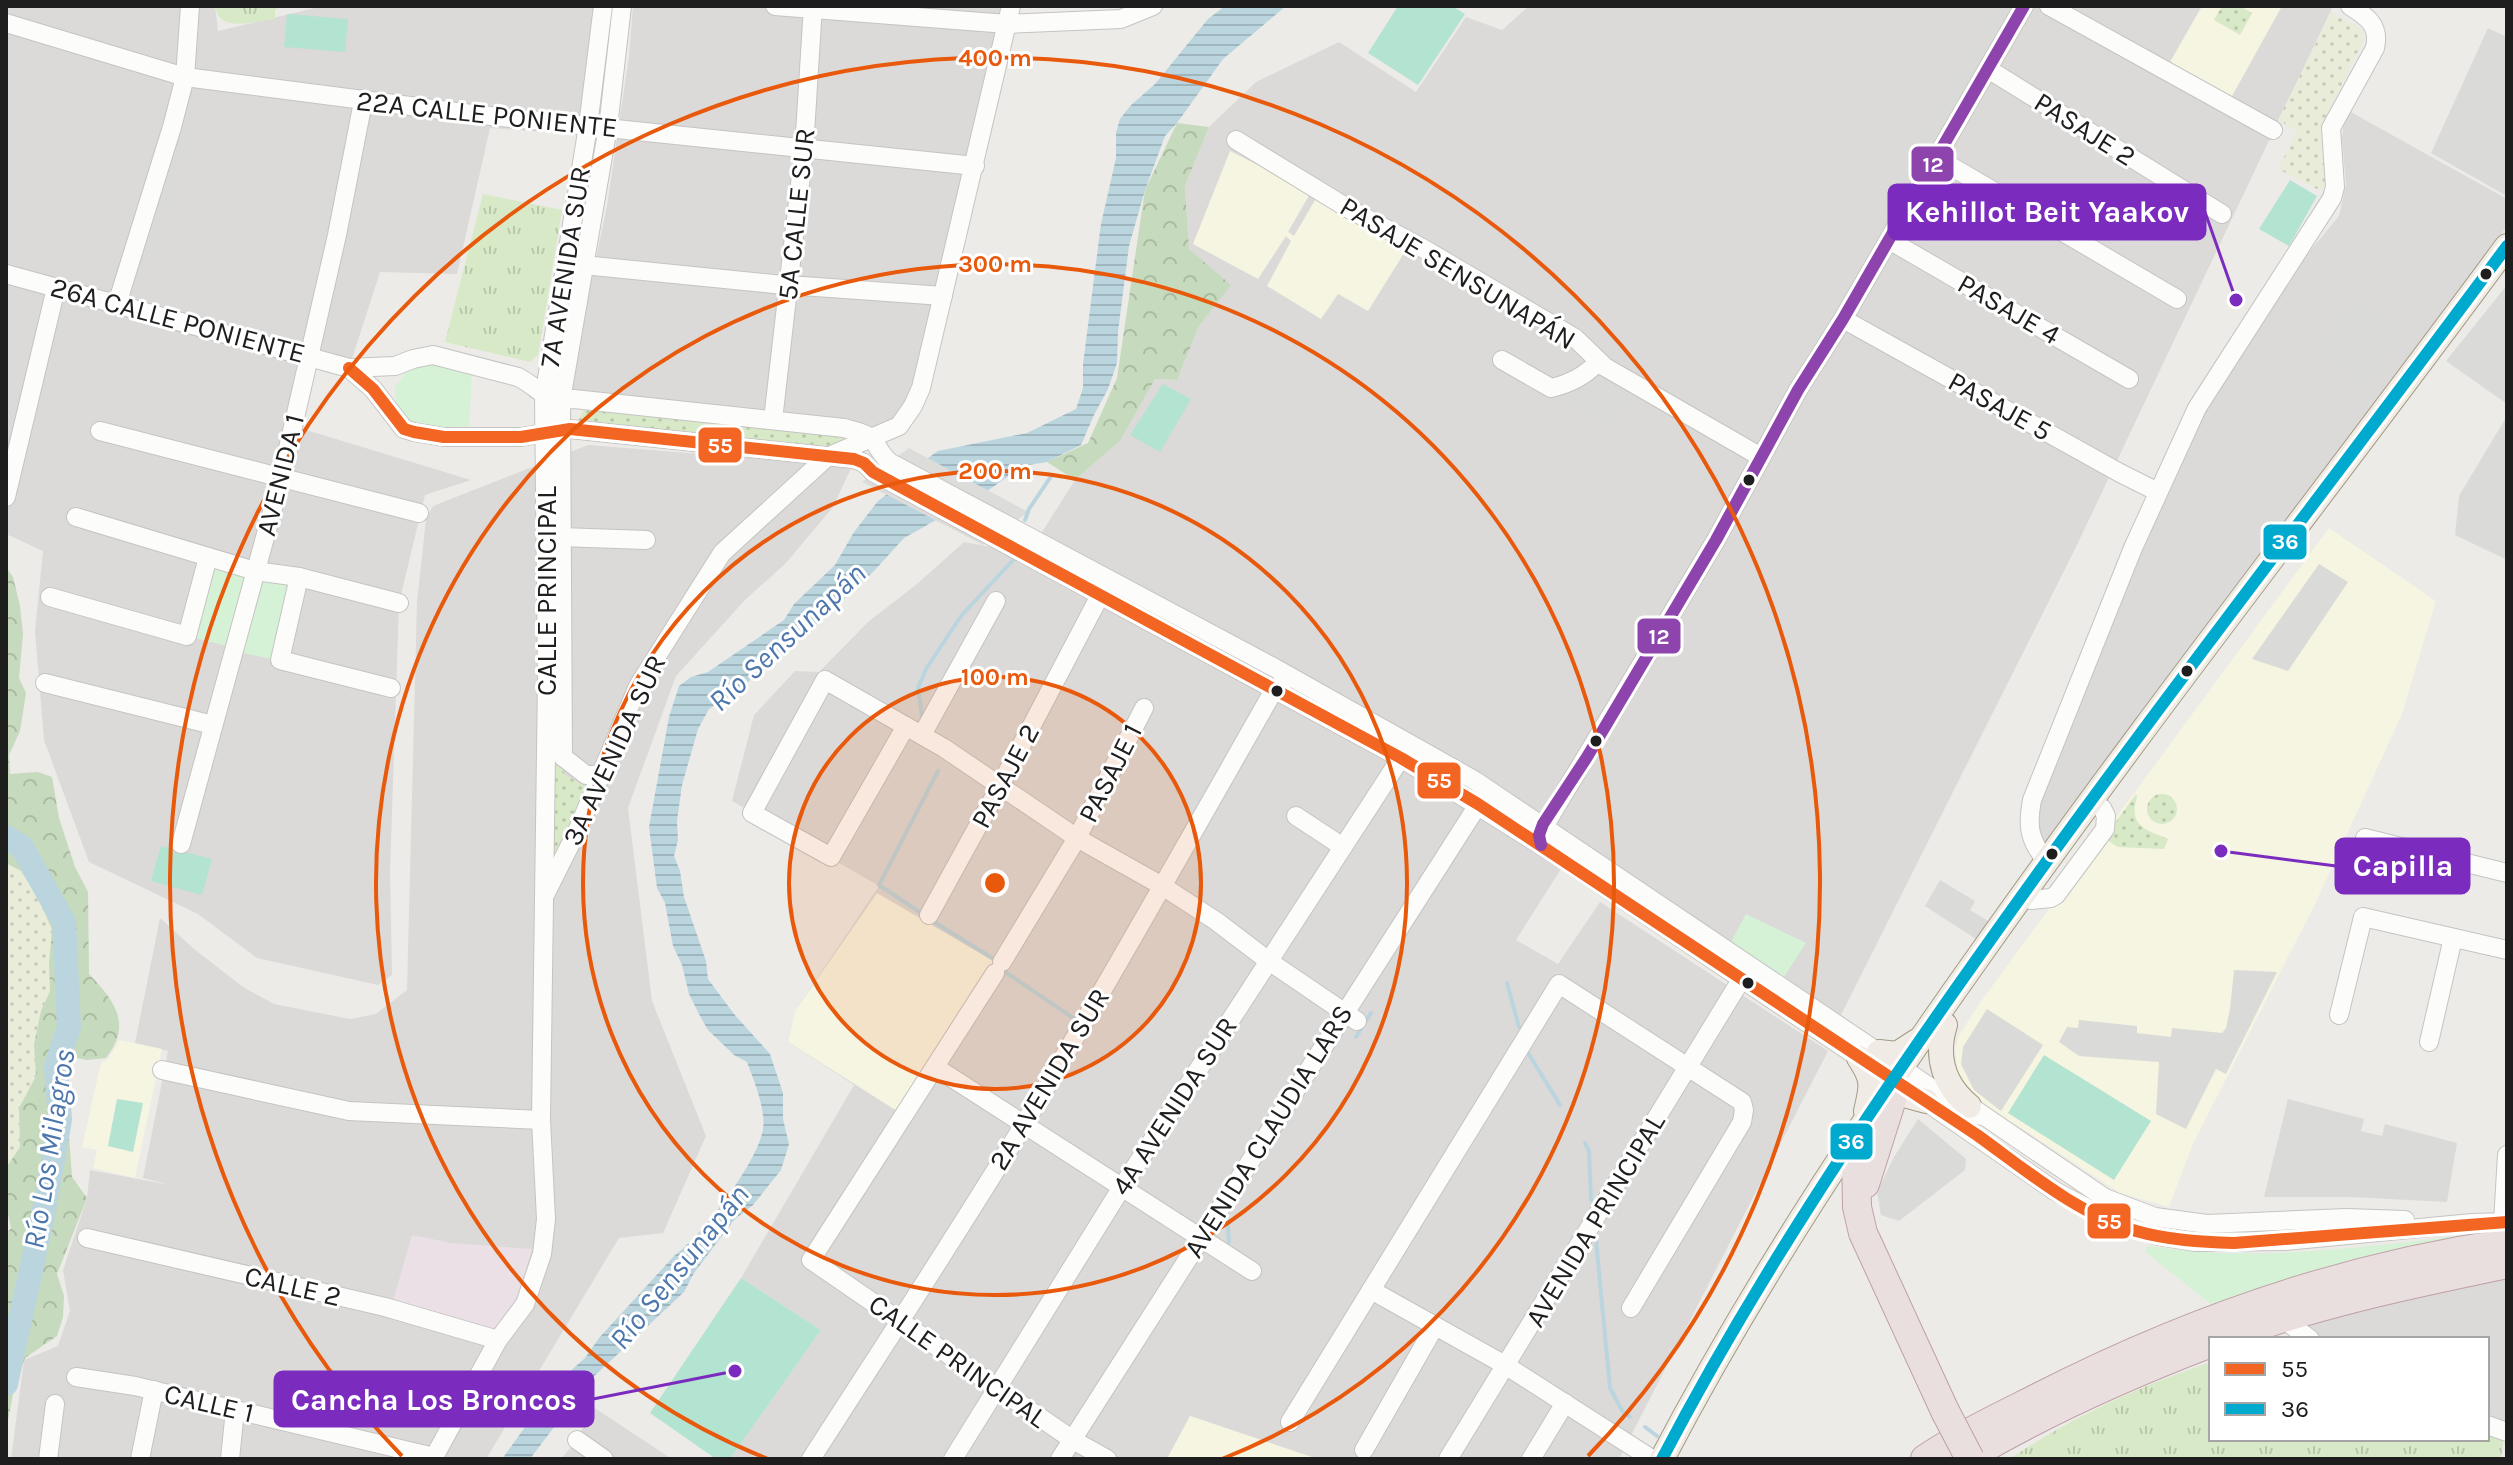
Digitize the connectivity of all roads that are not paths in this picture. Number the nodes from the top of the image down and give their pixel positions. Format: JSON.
{"nodes":[{"id":1,"x":190,"y":6,"type":"edge"},
{"id":2,"x":603,"y":6,"type":"edge"},
{"id":3,"x":622,"y":6,"type":"edge"},
{"id":4,"x":775,"y":6,"type":"edge"},
{"id":5,"x":1153,"y":6,"type":"edge"},
{"id":6,"x":2024,"y":6,"type":"edge"},
{"id":7,"x":2049,"y":6,"type":"edge"},
{"id":8,"x":2350,"y":6,"type":"edge"},
{"id":9,"x":812,"y":8,"type":"edge"},
{"id":10,"x":1009,"y":15,"type":"edge"},
{"id":11,"x":6,"y":23,"type":"edge"},
{"id":12,"x":1988,"y":69,"type":"junction"},
{"id":13,"x":185,"y":77,"type":"junction"},
{"id":14,"x":363,"y":102,"type":"junction"},
{"id":15,"x":588,"y":126,"type":"junction"},
{"id":16,"x":608,"y":127,"type":"junction"},
{"id":17,"x":2273,"y":130,"type":"dead end"},
{"id":18,"x":1236,"y":140,"type":"dead end"},
{"id":19,"x":804,"y":149,"type":"junction"},
{"id":20,"x":1937,"y":158,"type":"junction"},
{"id":21,"x":975,"y":166,"type":"junction"},
{"id":22,"x":2222,"y":214,"type":"dead end"},
{"id":23,"x":1889,"y":240,"type":"junction"},
{"id":24,"x":2507,"y":246,"type":"edge"},
{"id":25,"x":583,"y":265,"type":"junction"},
{"id":26,"x":2507,"y":266,"type":"edge"},
{"id":27,"x":6,"y":274,"type":"edge"},
{"id":28,"x":789,"y":285,"type":"junction"},
{"id":29,"x":56,"y":288,"type":"junction"},
{"id":30,"x":943,"y":296,"type":"junction"},
{"id":31,"x":2177,"y":299,"type":"dead end"},
{"id":32,"x":117,"y":304,"type":"junction"},
{"id":33,"x":1843,"y":319,"type":"junction"},
{"id":34,"x":309,"y":355,"type":"junction"},
{"id":35,"x":1502,"y":360,"type":"dead end"},
{"id":36,"x":1598,"y":362,"type":"junction"},
{"id":37,"x":395,"y":366,"type":"junction"},
{"id":38,"x":349,"y":368,"type":"junction"},
{"id":39,"x":2129,"y":379,"type":"dead end"},
{"id":40,"x":552,"y":398,"type":"junction"},
{"id":41,"x":389,"y":412,"type":"junction"},
{"id":42,"x":773,"y":420,"type":"junction"},
{"id":43,"x":100,"y":431,"type":"dead end"},
{"id":44,"x":554,"y":431,"type":"junction"},
{"id":45,"x":871,"y":438,"type":"junction"},
{"id":46,"x":827,"y":457,"type":"junction"},
{"id":47,"x":1761,"y":457,"type":"junction"},
{"id":48,"x":281,"y":479,"type":"junction"},
{"id":49,"x":2158,"y":492,"type":"junction"},
{"id":50,"x":6,"y":497,"type":"edge"},
{"id":51,"x":419,"y":513,"type":"dead end"},
{"id":52,"x":76,"y":517,"type":"dead end"},
{"id":53,"x":1002,"y":532,"type":"junction"},
{"id":54,"x":561,"y":537,"type":"junction"},
{"id":55,"x":646,"y":540,"type":"dead end"},
{"id":56,"x":208,"y":557,"type":"junction"},
{"id":57,"x":255,"y":571,"type":"junction"},
{"id":58,"x":299,"y":577,"type":"junction"},
{"id":59,"x":1105,"y":586,"type":"junction"},
{"id":60,"x":50,"y":597,"type":"dead end"},
{"id":61,"x":996,"y":601,"type":"dead end"},
{"id":62,"x":399,"y":603,"type":"dead end"},
{"id":63,"x":1275,"y":668,"type":"junction"},
{"id":64,"x":1294,"y":678,"type":"junction"},
{"id":65,"x":45,"y":683,"type":"dead end"},
{"id":66,"x":391,"y":688,"type":"dead end"},
{"id":67,"x":1274,"y":690,"type":"junction"},
{"id":68,"x":1144,"y":708,"type":"dead end"},
{"id":69,"x":213,"y":725,"type":"junction"},
{"id":70,"x":914,"y":731,"type":"junction"},
{"id":71,"x":1406,"y":750,"type":"junction"},
{"id":72,"x":563,"y":757,"type":"junction"},
{"id":73,"x":545,"y":767,"type":"junction"},
{"id":74,"x":601,"y":775,"type":"junction"},
{"id":75,"x":1000,"y":786,"type":"junction"},
{"id":76,"x":1483,"y":796,"type":"junction"},
{"id":77,"x":1296,"y":816,"type":"dead end"},
{"id":78,"x":1543,"y":824,"type":"junction"},
{"id":79,"x":1077,"y":838,"type":"junction"},
{"id":80,"x":2365,"y":838,"type":"dead end"},
{"id":81,"x":1533,"y":839,"type":"junction"},
{"id":82,"x":181,"y":844,"type":"dead end"},
{"id":83,"x":1343,"y":847,"type":"junction"},
{"id":84,"x":2046,"y":860,"type":"junction"},
{"id":85,"x":2507,"y":873,"type":"edge"},
{"id":86,"x":1164,"y":887,"type":"junction"},
{"id":87,"x":544,"y":897,"type":"junction"},
{"id":88,"x":929,"y":915,"type":"dead end"},
{"id":89,"x":2453,"y":938,"type":"junction"},
{"id":90,"x":2507,"y":950,"type":"edge"},
{"id":91,"x":1268,"y":960,"type":"junction"},
{"id":92,"x":1746,"y":973,"type":"junction"},
{"id":93,"x":2339,"y":1015,"type":"dead end"},
{"id":94,"x":1350,"y":1016,"type":"junction"},
{"id":95,"x":1945,"y":1025,"type":"junction"},
{"id":96,"x":1921,"y":1037,"type":"junction"},
{"id":97,"x":2429,"y":1042,"type":"dead end"},
{"id":98,"x":1869,"y":1055,"type":"junction"},
{"id":99,"x":1689,"y":1066,"type":"junction"},
{"id":100,"x":935,"y":1067,"type":"junction"},
{"id":101,"x":162,"y":1070,"type":"dead end"},
{"id":102,"x":1899,"y":1080,"type":"junction"},
{"id":103,"x":1926,"y":1101,"type":"joint"},
{"id":104,"x":1976,"y":1111,"type":"junction"},
{"id":105,"x":541,"y":1120,"type":"junction"},
{"id":106,"x":1864,"y":1121,"type":"junction"},
{"id":107,"x":1024,"y":1124,"type":"junction"},
{"id":108,"x":1856,"y":1153,"type":"junction"},
{"id":109,"x":2507,"y":1155,"type":"edge"},
{"id":110,"x":1122,"y":1187,"type":"junction"},
{"id":111,"x":1857,"y":1207,"type":"junction"},
{"id":112,"x":2472,"y":1223,"type":"junction"},
{"id":113,"x":2506,"y":1229,"type":"edge"},
{"id":114,"x":87,"y":1238,"type":"dead end"},
{"id":115,"x":1200,"y":1238,"type":"junction"},
{"id":116,"x":811,"y":1260,"type":"joint"},
{"id":117,"x":2507,"y":1264,"type":"edge"},
{"id":118,"x":1252,"y":1271,"type":"dead end"},
{"id":119,"x":1371,"y":1290,"type":"junction"},
{"id":120,"x":1631,"y":1308,"type":"dead end"},
{"id":121,"x":2283,"y":1319,"type":"junction"},
{"id":122,"x":900,"y":1320,"type":"junction"},
{"id":123,"x":1435,"y":1326,"type":"junction"},
{"id":124,"x":2228,"y":1337,"type":"edge"},
{"id":125,"x":2307,"y":1337,"type":"edge"},
{"id":126,"x":498,"y":1340,"type":"junction"},
{"id":127,"x":2209,"y":1344,"type":"edge"},
{"id":128,"x":1505,"y":1365,"type":"junction"},
{"id":129,"x":76,"y":1377,"type":"dead end"},
{"id":130,"x":998,"y":1388,"type":"junction"},
{"id":131,"x":154,"y":1390,"type":"junction"},
{"id":132,"x":1565,"y":1403,"type":"junction"},
{"id":133,"x":55,"y":1404,"type":"dead end"},
{"id":134,"x":235,"y":1410,"type":"junction"},
{"id":135,"x":1290,"y":1422,"type":"dead end"},
{"id":136,"x":577,"y":1440,"type":"dead end"},
{"id":137,"x":1073,"y":1440,"type":"junction"},
{"id":138,"x":1364,"y":1450,"type":"dead end"},
{"id":139,"x":434,"y":1458,"type":"edge"},
{"id":140,"x":48,"y":1459,"type":"edge"},
{"id":141,"x":140,"y":1459,"type":"edge"},
{"id":142,"x":230,"y":1459,"type":"edge"},
{"id":143,"x":604,"y":1459,"type":"edge"},
{"id":144,"x":811,"y":1459,"type":"edge"},
{"id":145,"x":953,"y":1459,"type":"edge"},
{"id":146,"x":1060,"y":1459,"type":"edge"},
{"id":147,"x":1107,"y":1459,"type":"edge"},
{"id":148,"x":1448,"y":1459,"type":"edge"},
{"id":149,"x":1531,"y":1459,"type":"edge"},
{"id":150,"x":1652,"y":1459,"type":"edge"},
{"id":151,"x":1662,"y":1459,"type":"edge"},
{"id":152,"x":1674,"y":1459,"type":"edge"},
{"id":153,"x":1925,"y":1459,"type":"edge"},
{"id":154,"x":1968,"y":1459,"type":"edge"}],
"edges":[{"from":1,"to":13,"type":"street"},
{"from":2,"to":15,"type":"street","name":"7A AVENIDA SUR"},
{"from":3,"to":16,"type":"street","name":"7A AVENIDA SUR"},
{"from":4,"to":9,"type":"street"},
{"from":5,"to":10,"type":"street"},
{"from":6,"to":12,"type":"street"},
{"from":7,"to":17,"type":"street"},
{"from":8,"to":49,"type":"street"},
{"from":9,"to":10,"type":"street"},
{"from":9,"to":19,"type":"street","name":"5A CALLE SUR"},
{"from":10,"to":21,"type":"street","name":"3A AVENIDA SUR"},
{"from":11,"to":13,"type":"street","name":"22A CALLE PONIENTE"},
{"from":12,"to":20,"type":"street"},
{"from":12,"to":22,"type":"street","name":"PASAJE 2"},
{"from":13,"to":14,"type":"street","name":"22A CALLE PONIENTE"},
{"from":13,"to":32,"type":"street"},
{"from":14,"to":15,"type":"street","name":"22A CALLE PONIENTE"},
{"from":14,"to":34,"type":"street","name":"AVENIDA 1"},
{"from":15,"to":16,"type":"street","name":"22A CALLE PONIENTE"},
{"from":15,"to":40,"type":"street","name":"7A AVENIDA SUR"},
{"from":16,"to":19,"type":"street","name":"22A CALLE PONIENTE"},
{"from":16,"to":25,"type":"street","name":"7A AVENIDA SUR"},
{"from":18,"to":36,"type":"street","name":"PASAJE SENSUNAPÁN"},
{"from":19,"to":21,"type":"street","name":"22A CALLE PONIENTE"},
{"from":19,"to":28,"type":"street","name":"5A CALLE SUR"},
{"from":20,"to":23,"type":"street"},
{"from":20,"to":31,"type":"street"},
{"from":21,"to":30,"type":"street","name":"3A AVENIDA SUR"},
{"from":23,"to":33,"type":"street"},
{"from":23,"to":39,"type":"street","name":"PASAJE 4"},
{"from":24,"to":84,"type":"main road"},
{"from":25,"to":28,"type":"street"},
{"from":25,"to":40,"type":"street","name":"7A AVENIDA SUR"},
{"from":26,"to":95,"type":"main road"},
{"from":27,"to":29,"type":"street","name":"26A CALLE PONIENTE"},
{"from":28,"to":30,"type":"street"},
{"from":28,"to":42,"type":"street","name":"5A CALLE SUR"},
{"from":29,"to":32,"type":"street","name":"26A CALLE PONIENTE"},
{"from":29,"to":50,"type":"street"},
{"from":30,"to":45,"type":"street","name":"3A AVENIDA SUR"},
{"from":32,"to":34,"type":"street","name":"26A CALLE PONIENTE"},
{"from":33,"to":47,"type":"street"},
{"from":33,"to":49,"type":"street","name":"PASAJE 5"},
{"from":34,"to":38,"type":"street","name":"26A CALLE PONIENTE"},
{"from":34,"to":48,"type":"street","name":"AVENIDA 1"},
{"from":35,"to":36,"type":"street"},
{"from":36,"to":47,"type":"street","name":"PASAJE SENSUNAPÁN"},
{"from":37,"to":38,"type":"street","name":"26A CALLE PONIENTE"},
{"from":37,"to":40,"type":"street","name":"26A CALLE PONIENTE"},
{"from":37,"to":41,"type":"street"},
{"from":38,"to":41,"type":"street","name":"26A CALLE PONIENTE"},
{"from":40,"to":42,"type":"street"},
{"from":40,"to":44,"type":"street","name":"7A AVENIDA SUR"},
{"from":41,"to":44,"type":"street","name":"26A CALLE PONIENTE"},
{"from":42,"to":45,"type":"street"},
{"from":43,"to":48,"type":"street"},
{"from":44,"to":46,"type":"street"},
{"from":44,"to":54,"type":"street","name":"CALLE PRINCIPAL"},
{"from":44,"to":73,"type":"street","name":"CALLE PRINCIPAL"},
{"from":45,"to":46,"type":"street","name":"3A AVENIDA SUR"},
{"from":45,"to":53,"type":"street"},
{"from":46,"to":53,"type":"street"},
{"from":46,"to":74,"type":"street","name":"3A AVENIDA SUR"},
{"from":47,"to":78,"type":"street"},
{"from":48,"to":51,"type":"street"},
{"from":48,"to":57,"type":"street","name":"AVENIDA 1"},
{"from":49,"to":84,"type":"street"},
{"from":52,"to":56,"type":"street"},
{"from":53,"to":59,"type":"street"},
{"from":54,"to":55,"type":"street"},
{"from":54,"to":72,"type":"street","name":"CALLE PRINCIPAL"},
{"from":56,"to":57,"type":"street"},
{"from":56,"to":60,"type":"street"},
{"from":57,"to":58,"type":"street"},
{"from":57,"to":69,"type":"street","name":"AVENIDA 1"},
{"from":58,"to":62,"type":"street"},
{"from":58,"to":66,"type":"street"},
{"from":59,"to":63,"type":"street"},
{"from":59,"to":67,"type":"street"},
{"from":59,"to":75,"type":"street","name":"PASAJE 2"},
{"from":61,"to":70,"type":"street"},
{"from":63,"to":64,"type":"street"},
{"from":63,"to":67,"type":"street"},
{"from":64,"to":67,"type":"street"},
{"from":64,"to":71,"type":"street"},
{"from":65,"to":69,"type":"street"},
{"from":67,"to":71,"type":"street"},
{"from":67,"to":86,"type":"street","name":"2A AVENIDA SUR"},
{"from":68,"to":79,"type":"street","name":"PASAJE 1"},
{"from":69,"to":82,"type":"street","name":"AVENIDA 1"},
{"from":70,"to":70,"type":"street"},
{"from":70,"to":75,"type":"street"},
{"from":71,"to":76,"type":"street"},
{"from":71,"to":83,"type":"street","name":"4A AVENIDA SUR"},
{"from":72,"to":73,"type":"street"},
{"from":72,"to":74,"type":"street"},
{"from":73,"to":87,"type":"street","name":"CALLE PRINCIPAL"},
{"from":74,"to":87,"type":"street","name":"3A AVENIDA SUR"},
{"from":75,"to":79,"type":"street"},
{"from":75,"to":88,"type":"street","name":"PASAJE 2"},
{"from":76,"to":78,"type":"street"},
{"from":76,"to":81,"type":"street"},
{"from":76,"to":94,"type":"street","name":"AVENIDA CLAUDIA LARS"},
{"from":77,"to":83,"type":"street"},
{"from":78,"to":81,"type":"street"},
{"from":78,"to":92,"type":"street"},
{"from":79,"to":86,"type":"street"},
{"from":79,"to":100,"type":"street","name":"PASAJE 1"},
{"from":80,"to":85,"type":"street"},
{"from":81,"to":92,"type":"street"},
{"from":83,"to":91,"type":"street","name":"4A AVENIDA SUR"},
{"from":84,"to":96,"type":"main road"},
{"from":86,"to":91,"type":"street"},
{"from":86,"to":107,"type":"street","name":"2A AVENIDA SUR"},
{"from":87,"to":105,"type":"street","name":"CALLE PRINCIPAL"},
{"from":89,"to":90,"type":"street"},
{"from":89,"to":93,"type":"street"},
{"from":89,"to":97,"type":"street"},
{"from":91,"to":94,"type":"street"},
{"from":91,"to":110,"type":"street","name":"4A AVENIDA SUR"},
{"from":92,"to":98,"type":"street"},
{"from":92,"to":99,"type":"street","name":"AVENIDA PRINCIPAL"},
{"from":94,"to":115,"type":"street","name":"AVENIDA CLAUDIA LARS"},
{"from":95,"to":102,"type":"main road"},
{"from":95,"to":104,"type":"main road"},
{"from":96,"to":98,"type":"main road"},
{"from":96,"to":102,"type":"main road"},
{"from":98,"to":102,"type":"street"},
{"from":98,"to":106,"type":"main road"},
{"from":99,"to":119,"type":"street"},
{"from":99,"to":120,"type":"street"},
{"from":99,"to":128,"type":"street","name":"AVENIDA PRINCIPAL"},
{"from":100,"to":107,"type":"street"},
{"from":100,"to":116,"type":"street","name":"PASAJE 1"},
{"from":101,"to":105,"type":"street"},
{"from":102,"to":103,"type":"main road"},
{"from":102,"to":104,"type":"street"},
{"from":102,"to":106,"type":"main road"},
{"from":102,"to":108,"type":"main road"},
{"from":102,"to":111,"type":"highway"},
{"from":103,"to":112,"type":"street"},
{"from":104,"to":112,"type":"street"},
{"from":105,"to":126,"type":"street","name":"CALLE PRINCIPAL"},
{"from":106,"to":151,"type":"main road"},
{"from":107,"to":110,"type":"street"},
{"from":107,"to":122,"type":"street","name":"2A AVENIDA SUR"},
{"from":108,"to":111,"type":"highway"},
{"from":108,"to":152,"type":"main road"},
{"from":109,"to":113,"type":"street"},
{"from":110,"to":115,"type":"street"},
{"from":110,"to":130,"type":"street","name":"4A AVENIDA SUR"},
{"from":111,"to":154,"type":"highway","bridge":true},
{"from":112,"to":113,"type":"street"},
{"from":113,"to":153,"type":"highway"},
{"from":114,"to":126,"type":"street","name":"CALLE 2"},
{"from":115,"to":118,"type":"street"},
{"from":115,"to":137,"type":"street","name":"AVENIDA CLAUDIA LARS"},
{"from":116,"to":122,"type":"street","name":"CALLE PRINCIPAL"},
{"from":117,"to":121,"type":"highway"},
{"from":119,"to":123,"type":"street"},
{"from":119,"to":135,"type":"street"},
{"from":121,"to":124,"type":"highway"},
{"from":121,"to":125,"type":"street"},
{"from":122,"to":130,"type":"street","name":"CALLE PRINCIPAL"},
{"from":122,"to":144,"type":"street","name":"2A AVENIDA SUR"},
{"from":123,"to":128,"type":"street"},
{"from":123,"to":138,"type":"street"},
{"from":126,"to":139,"type":"street","name":"CALLE PRINCIPAL"},
{"from":127,"to":154,"type":"highway"},
{"from":128,"to":132,"type":"street"},
{"from":128,"to":148,"type":"street","name":"AVENIDA PRINCIPAL"},
{"from":129,"to":131,"type":"street","name":"CALLE 1"},
{"from":130,"to":137,"type":"street","name":"CALLE PRINCIPAL"},
{"from":130,"to":145,"type":"street","name":"4A AVENIDA SUR"},
{"from":131,"to":134,"type":"street","name":"CALLE 1"},
{"from":131,"to":141,"type":"street"},
{"from":132,"to":149,"type":"street"},
{"from":132,"to":150,"type":"street"},
{"from":133,"to":140,"type":"street"},
{"from":134,"to":139,"type":"street","name":"CALLE 1"},
{"from":134,"to":142,"type":"street"},
{"from":136,"to":143,"type":"street"},
{"from":137,"to":146,"type":"street","name":"AVENIDA CLAUDIA LARS"},
{"from":137,"to":147,"type":"street","name":"CALLE PRINCIPAL"}]}
